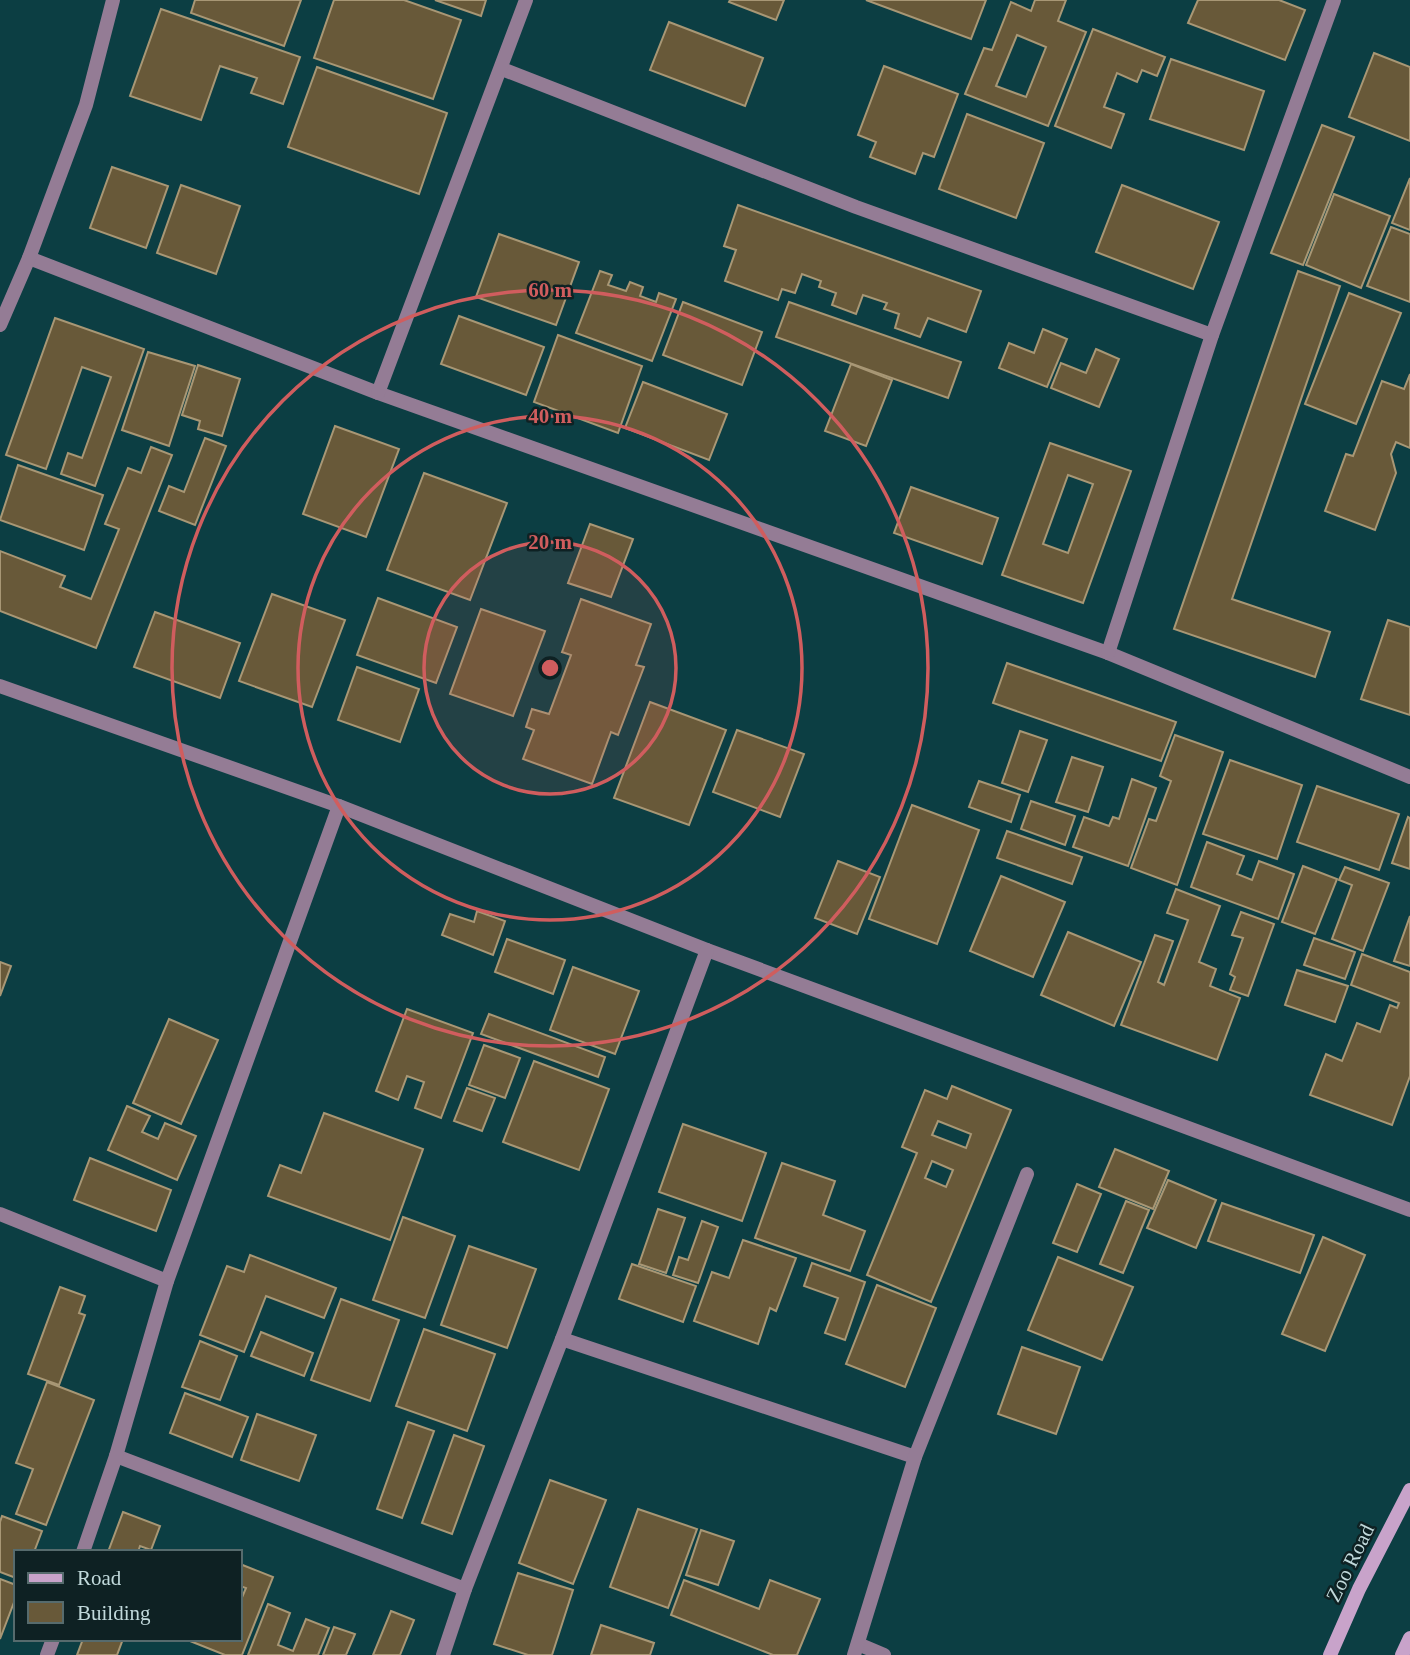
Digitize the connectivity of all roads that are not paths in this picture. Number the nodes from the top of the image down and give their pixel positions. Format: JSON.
{"nodes":[{"id":1,"x":113,"y":0,"type":"edge"},
{"id":2,"x":526,"y":0,"type":"edge"},
{"id":3,"x":1334,"y":0,"type":"edge"},
{"id":4,"x":502,"y":69,"type":"junction"},
{"id":5,"x":29,"y":258,"type":"junction"},
{"id":6,"x":0,"y":325,"type":"edge"},
{"id":7,"x":1212,"y":335,"type":"junction"},
{"id":8,"x":378,"y":393,"type":"junction"},
{"id":9,"x":1108,"y":653,"type":"junction"},
{"id":10,"x":0,"y":686,"type":"edge"},
{"id":11,"x":1410,"y":777,"type":"edge"},
{"id":12,"x":339,"y":806,"type":"junction"},
{"id":13,"x":708,"y":950,"type":"junction"},
{"id":14,"x":1027,"y":1174,"type":"dead end"},
{"id":15,"x":1410,"y":1210,"type":"edge"},
{"id":16,"x":0,"y":1214,"type":"edge"},
{"id":17,"x":167,"y":1280,"type":"junction"},
{"id":18,"x":562,"y":1339,"type":"junction"},
{"id":19,"x":116,"y":1456,"type":"junction"},
{"id":20,"x":915,"y":1457,"type":"junction"},
{"id":21,"x":1410,"y":1490,"type":"edge"},
{"id":22,"x":84,"y":1550,"type":"edge"},
{"id":23,"x":465,"y":1589,"type":"junction"},
{"id":24,"x":1410,"y":1638,"type":"edge"},
{"id":25,"x":856,"y":1650,"type":"edge"},
{"id":26,"x":443,"y":1655,"type":"edge"},
{"id":27,"x":884,"y":1655,"type":"edge"},
{"id":28,"x":1330,"y":1655,"type":"edge"},
{"id":29,"x":1402,"y":1655,"type":"edge"}],
"edges":[{"from":1,"to":5,"type":"street"},
{"from":2,"to":4,"type":"street"},
{"from":3,"to":7,"type":"street"},
{"from":4,"to":7,"type":"street"},
{"from":4,"to":8,"type":"street"},
{"from":5,"to":6,"type":"street"},
{"from":5,"to":8,"type":"street"},
{"from":7,"to":9,"type":"street"},
{"from":8,"to":9,"type":"street"},
{"from":9,"to":11,"type":"street"},
{"from":10,"to":12,"type":"street"},
{"from":12,"to":13,"type":"street"},
{"from":12,"to":17,"type":"street"},
{"from":13,"to":15,"type":"street"},
{"from":13,"to":18,"type":"street"},
{"from":14,"to":20,"type":"street"},
{"from":16,"to":17,"type":"street"},
{"from":17,"to":19,"type":"street"},
{"from":18,"to":20,"type":"street"},
{"from":18,"to":23,"type":"street"},
{"from":19,"to":22,"type":"street"},
{"from":19,"to":23,"type":"street"},
{"from":20,"to":25,"type":"street"},
{"from":21,"to":28,"type":"main road","name":"Zoo Road"},
{"from":23,"to":26,"type":"street"},
{"from":24,"to":29,"type":"main road"},
{"from":25,"to":27,"type":"street"}]}
